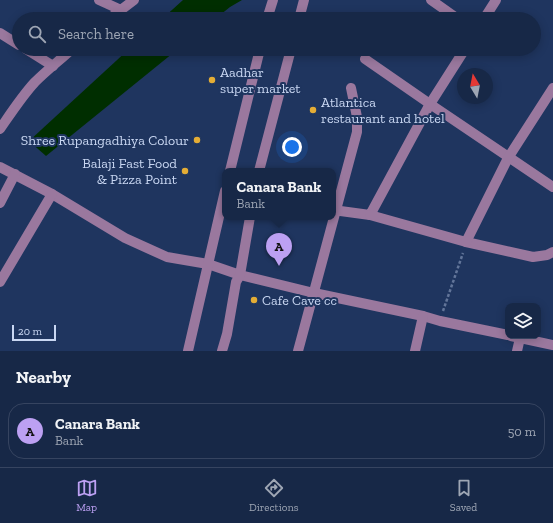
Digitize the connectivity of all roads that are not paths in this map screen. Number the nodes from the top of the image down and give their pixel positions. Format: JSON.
{"nodes":[{"id":1,"x":99,"y":0,"type":"edge"},
{"id":2,"x":134,"y":0,"type":"edge"},
{"id":3,"x":273,"y":0,"type":"edge"},
{"id":4,"x":304,"y":0,"type":"edge"},
{"id":5,"x":431,"y":0,"type":"edge"},
{"id":6,"x":496,"y":0,"type":"edge"},
{"id":7,"x":121,"y":10,"type":"junction"},
{"id":8,"x":118,"y":12,"type":"edge"},
{"id":9,"x":270,"y":12,"type":"edge"},
{"id":10,"x":301,"y":12,"type":"edge"},
{"id":11,"x":448,"y":12,"type":"edge"},
{"id":12,"x":488,"y":12,"type":"edge"},
{"id":13,"x":0,"y":33,"type":"edge"},
{"id":14,"x":12,"y":41,"type":"edge"},
{"id":15,"x":37,"y":56,"type":"edge"},
{"id":16,"x":64,"y":56,"type":"edge"},
{"id":17,"x":258,"y":56,"type":"edge"},
{"id":18,"x":289,"y":56,"type":"edge"},
{"id":19,"x":461,"y":56,"type":"edge"},
{"id":20,"x":365,"y":59,"type":"dead end"},
{"id":21,"x":53,"y":66,"type":"junction"},
{"id":22,"x":351,"y":88,"type":"dead end"},
{"id":23,"x":553,"y":88,"type":"edge"},
{"id":24,"x":430,"y":104,"type":"junction"},
{"id":25,"x":0,"y":130,"type":"edge"},
{"id":26,"x":508,"y":158,"type":"junction"},
{"id":27,"x":0,"y":167,"type":"edge"},
{"id":28,"x":231,"y":168,"type":"edge"},
{"id":29,"x":260,"y":168,"type":"edge"},
{"id":30,"x":18,"y":176,"type":"junction"},
{"id":31,"x":553,"y":187,"type":"edge"},
{"id":32,"x":47,"y":192,"type":"junction"},
{"id":33,"x":0,"y":203,"type":"edge"},
{"id":34,"x":222,"y":204,"type":"edge"},
{"id":35,"x":336,"y":206,"type":"edge"},
{"id":36,"x":336,"y":210,"type":"edge"},
{"id":37,"x":370,"y":215,"type":"junction"},
{"id":38,"x":249,"y":220,"type":"edge"},
{"id":39,"x":332,"y":220,"type":"edge"},
{"id":40,"x":466,"y":242,"type":"junction"},
{"id":41,"x":553,"y":252,"type":"edge"},
{"id":42,"x":208,"y":264,"type":"junction"},
{"id":43,"x":240,"y":275,"type":"junction"},
{"id":44,"x":0,"y":282,"type":"edge"},
{"id":45,"x":314,"y":293,"type":"junction"},
{"id":46,"x":424,"y":316,"type":"junction"},
{"id":47,"x":505,"y":334,"type":"edge"},
{"id":48,"x":514,"y":339,"type":"edge"},
{"id":49,"x":526,"y":339,"type":"edge"},
{"id":50,"x":553,"y":345,"type":"edge"},
{"id":51,"x":188,"y":351,"type":"edge"},
{"id":52,"x":222,"y":351,"type":"edge"},
{"id":53,"x":298,"y":351,"type":"edge"},
{"id":54,"x":415,"y":351,"type":"edge"},
{"id":55,"x":517,"y":351,"type":"edge"}],
"edges":[{"from":1,"to":7,"type":"street"},
{"from":2,"to":7,"type":"street"},
{"from":3,"to":9,"type":"street"},
{"from":4,"to":10,"type":"street"},
{"from":5,"to":11,"type":"street"},
{"from":6,"to":12,"type":"street"},
{"from":7,"to":8,"type":"street"},
{"from":13,"to":14,"type":"street"},
{"from":15,"to":21,"type":"street"},
{"from":16,"to":21,"type":"street"},
{"from":17,"to":28,"type":"street"},
{"from":18,"to":29,"type":"street"},
{"from":19,"to":24,"type":"street"},
{"from":20,"to":24,"type":"street"},
{"from":21,"to":25,"type":"street"},
{"from":22,"to":35,"type":"street"},
{"from":23,"to":26,"type":"street"},
{"from":24,"to":26,"type":"street"},
{"from":24,"to":37,"type":"street"},
{"from":26,"to":31,"type":"street"},
{"from":26,"to":40,"type":"street"},
{"from":27,"to":30,"type":"street"},
{"from":30,"to":32,"type":"street"},
{"from":30,"to":33,"type":"street"},
{"from":32,"to":42,"type":"street"},
{"from":32,"to":44,"type":"street"},
{"from":34,"to":42,"type":"street"},
{"from":36,"to":37,"type":"street"},
{"from":37,"to":40,"type":"street"},
{"from":38,"to":43,"type":"street"},
{"from":39,"to":45,"type":"street"},
{"from":40,"to":41,"type":"street"},
{"from":42,"to":43,"type":"street"},
{"from":42,"to":51,"type":"street"},
{"from":43,"to":45,"type":"street"},
{"from":43,"to":52,"type":"street"},
{"from":45,"to":46,"type":"street"},
{"from":45,"to":53,"type":"street"},
{"from":46,"to":47,"type":"street"},
{"from":46,"to":54,"type":"street"},
{"from":48,"to":55,"type":"street"},
{"from":49,"to":50,"type":"street"}]}
